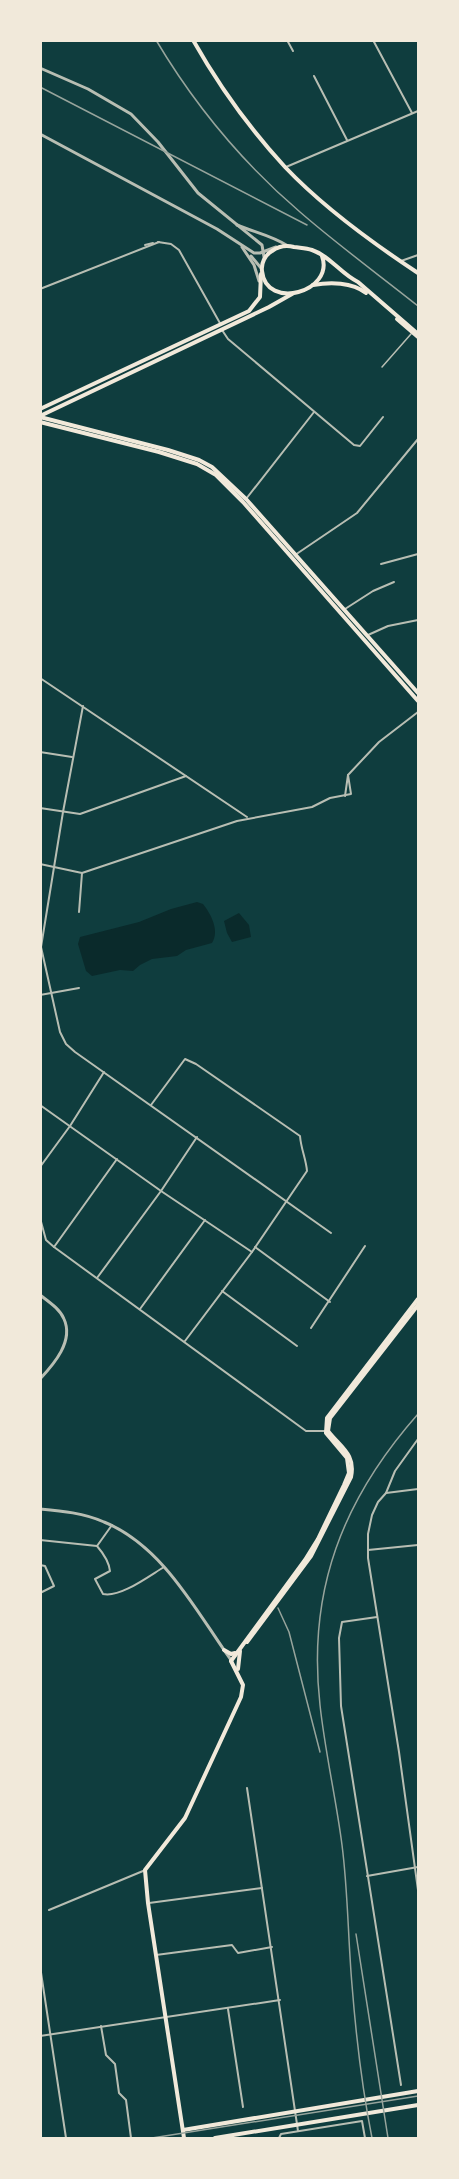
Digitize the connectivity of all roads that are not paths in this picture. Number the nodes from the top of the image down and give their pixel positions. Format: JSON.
{"nodes":[{"id":1,"x":193,"y":40,"type":"edge"},
{"id":2,"x":288,"y":40,"type":"edge"},
{"id":3,"x":373,"y":40,"type":"edge"},
{"id":4,"x":293,"y":51,"type":"dead end"},
{"id":5,"x":40,"y":68,"type":"edge"},
{"id":6,"x":314,"y":76,"type":"dead end"},
{"id":7,"x":416,"y":112,"type":"edge"},
{"id":8,"x":418,"y":116,"type":"edge"},
{"id":9,"x":40,"y":134,"type":"edge"},
{"id":10,"x":347,"y":141,"type":"junction"},
{"id":11,"x":286,"y":167,"type":"junction"},
{"id":12,"x":232,"y":223,"type":"junction"},
{"id":13,"x":159,"y":242,"type":"junction"},
{"id":14,"x":239,"y":243,"type":"junction"},
{"id":15,"x":145,"y":245,"type":"dead end"},
{"id":16,"x":282,"y":246,"type":"junction"},
{"id":17,"x":288,"y":246,"type":"junction"},
{"id":18,"x":243,"y":248,"type":"junction"},
{"id":19,"x":265,"y":252,"type":"junction"},
{"id":20,"x":418,"y":255,"type":"edge"},
{"id":21,"x":322,"y":256,"type":"junction"},
{"id":22,"x":264,"y":258,"type":"junction"},
{"id":23,"x":401,"y":261,"type":"junction"},
{"id":24,"x":261,"y":268,"type":"junction"},
{"id":25,"x":418,"y":273,"type":"edge"},
{"id":26,"x":312,"y":286,"type":"junction"},
{"id":27,"x":40,"y":289,"type":"edge"},
{"id":28,"x":261,"y":289,"type":"junction"},
{"id":29,"x":292,"y":294,"type":"junction"},
{"id":30,"x":222,"y":327,"type":"junction"},
{"id":31,"x":412,"y":332,"type":"junction"},
{"id":32,"x":418,"y":336,"type":"edge"},
{"id":33,"x":382,"y":367,"type":"dead end"},
{"id":34,"x":59,"y":405,"type":"junction"},
{"id":35,"x":40,"y":409,"type":"edge"},
{"id":36,"x":314,"y":412,"type":"junction"},
{"id":37,"x":40,"y":416,"type":"edge"},
{"id":38,"x":384,"y":417,"type":"dead end"},
{"id":39,"x":40,"y":422,"type":"edge"},
{"id":40,"x":59,"y":422,"type":"junction"},
{"id":41,"x":418,"y":439,"type":"edge"},
{"id":42,"x":246,"y":499,"type":"junction"},
{"id":43,"x":418,"y":554,"type":"edge"},
{"id":44,"x":294,"y":555,"type":"junction"},
{"id":45,"x":381,"y":564,"type":"dead end"},
{"id":46,"x":394,"y":582,"type":"dead end"},
{"id":47,"x":345,"y":609,"type":"junction"},
{"id":48,"x":418,"y":620,"type":"edge"},
{"id":49,"x":368,"y":635,"type":"junction"},
{"id":50,"x":40,"y":678,"type":"edge"},
{"id":51,"x":418,"y":693,"type":"edge"},
{"id":52,"x":418,"y":701,"type":"edge"},
{"id":53,"x":83,"y":706,"type":"junction"},
{"id":54,"x":418,"y":712,"type":"edge"},
{"id":55,"x":40,"y":752,"type":"edge"},
{"id":56,"x":72,"y":757,"type":"junction"},
{"id":57,"x":186,"y":775,"type":"junction"},
{"id":58,"x":348,"y":775,"type":"junction"},
{"id":59,"x":345,"y":796,"type":"junction"},
{"id":60,"x":40,"y":808,"type":"edge"},
{"id":61,"x":63,"y":812,"type":"junction"},
{"id":62,"x":249,"y":818,"type":"junction"},
{"id":63,"x":40,"y":864,"type":"edge"},
{"id":64,"x":53,"y":867,"type":"junction"},
{"id":65,"x":82,"y":873,"type":"junction"},
{"id":66,"x":79,"y":912,"type":"dead end"},
{"id":67,"x":42,"y":921,"type":"edge"},
{"id":68,"x":79,"y":988,"type":"dead end"},
{"id":69,"x":51,"y":992,"type":"junction"},
{"id":70,"x":40,"y":994,"type":"edge"},
{"id":71,"x":104,"y":1072,"type":"junction"},
{"id":72,"x":40,"y":1105,"type":"edge"},
{"id":73,"x":150,"y":1106,"type":"junction"},
{"id":74,"x":70,"y":1126,"type":"junction"},
{"id":75,"x":197,"y":1137,"type":"junction"},
{"id":76,"x":117,"y":1159,"type":"junction"},
{"id":77,"x":40,"y":1167,"type":"edge"},
{"id":78,"x":161,"y":1191,"type":"junction"},
{"id":79,"x":286,"y":1202,"type":"junction"},
{"id":80,"x":40,"y":1218,"type":"edge"},
{"id":81,"x":206,"y":1220,"type":"junction"},
{"id":82,"x":332,"y":1233,"type":"dead end"},
{"id":83,"x":365,"y":1246,"type":"dead end"},
{"id":84,"x":54,"y":1247,"type":"junction"},
{"id":85,"x":255,"y":1247,"type":"junction"},
{"id":86,"x":252,"y":1252,"type":"junction"},
{"id":87,"x":97,"y":1278,"type":"junction"},
{"id":88,"x":222,"y":1291,"type":"junction"},
{"id":89,"x":40,"y":1295,"type":"edge"},
{"id":90,"x":418,"y":1299,"type":"edge"},
{"id":91,"x":330,"y":1302,"type":"junction"},
{"id":92,"x":418,"y":1305,"type":"edge"},
{"id":93,"x":140,"y":1309,"type":"junction"},
{"id":94,"x":311,"y":1328,"type":"dead end"},
{"id":95,"x":185,"y":1341,"type":"junction"},
{"id":96,"x":297,"y":1346,"type":"dead end"},
{"id":97,"x":41,"y":1378,"type":"edge"},
{"id":98,"x":327,"y":1431,"type":"junction"},
{"id":99,"x":418,"y":1438,"type":"edge"},
{"id":100,"x":418,"y":1489,"type":"edge"},
{"id":101,"x":386,"y":1492,"type":"junction"},
{"id":102,"x":40,"y":1509,"type":"edge"},
{"id":103,"x":112,"y":1525,"type":"junction"},
{"id":104,"x":40,"y":1540,"type":"edge"},
{"id":105,"x":418,"y":1545,"type":"edge"},
{"id":106,"x":97,"y":1546,"type":"junction"},
{"id":107,"x":368,"y":1550,"type":"junction"},
{"id":108,"x":40,"y":1565,"type":"edge"},
{"id":109,"x":164,"y":1567,"type":"junction"},
{"id":110,"x":40,"y":1593,"type":"edge"},
{"id":111,"x":377,"y":1617,"type":"junction"},
{"id":112,"x":226,"y":1651,"type":"junction"},
{"id":113,"x":238,"y":1652,"type":"junction"},
{"id":114,"x":231,"y":1660,"type":"junction"},
{"id":115,"x":238,"y":1673,"type":"junction"},
{"id":116,"x":247,"y":1788,"type":"dead end"},
{"id":117,"x":417,"y":1867,"type":"edge"},
{"id":118,"x":146,"y":1870,"type":"junction"},
{"id":119,"x":367,"y":1876,"type":"junction"},
{"id":120,"x":262,"y":1888,"type":"junction"},
{"id":121,"x":418,"y":1890,"type":"edge"},
{"id":122,"x":148,"y":1903,"type":"junction"},
{"id":123,"x":49,"y":1910,"type":"dead end"},
{"id":124,"x":272,"y":1947,"type":"junction"},
{"id":125,"x":156,"y":1955,"type":"junction"},
{"id":126,"x":40,"y":1966,"type":"edge"},
{"id":127,"x":280,"y":2000,"type":"junction"},
{"id":128,"x":228,"y":2008,"type":"junction"},
{"id":129,"x":165,"y":2017,"type":"junction"},
{"id":130,"x":101,"y":2026,"type":"junction"},
{"id":131,"x":51,"y":2034,"type":"junction"},
{"id":132,"x":40,"y":2036,"type":"edge"},
{"id":133,"x":401,"y":2085,"type":"dead end"},
{"id":134,"x":418,"y":2091,"type":"edge"},
{"id":135,"x":418,"y":2105,"type":"edge"},
{"id":136,"x":243,"y":2107,"type":"dead end"},
{"id":137,"x":183,"y":2130,"type":"junction"},
{"id":138,"x":298,"y":2131,"type":"junction"},
{"id":139,"x":131,"y":2138,"type":"edge"},
{"id":140,"x":66,"y":2139,"type":"edge"},
{"id":141,"x":184,"y":2139,"type":"edge"},
{"id":142,"x":215,"y":2139,"type":"edge"},
{"id":143,"x":279,"y":2139,"type":"edge"},
{"id":144,"x":365,"y":2139,"type":"edge"}],
"edges":[{"from":1,"to":11,"type":"main road"},
{"from":2,"to":4,"type":"street"},
{"from":3,"to":7,"type":"street"},
{"from":5,"to":12,"type":"street"},
{"from":6,"to":10,"type":"street"},
{"from":7,"to":8,"type":"street"},
{"from":7,"to":10,"type":"street"},
{"from":9,"to":14,"type":"street"},
{"from":10,"to":11,"type":"street"},
{"from":11,"to":23,"type":"main road"},
{"from":12,"to":17,"type":"street"},
{"from":12,"to":19,"type":"street"},
{"from":13,"to":15,"type":"street"},
{"from":13,"to":27,"type":"street"},
{"from":13,"to":30,"type":"street"},
{"from":14,"to":18,"type":"street"},
{"from":14,"to":19,"type":"street"},
{"from":16,"to":17,"type":"main road"},
{"from":16,"to":19,"type":"street"},
{"from":16,"to":22,"type":"main road"},
{"from":17,"to":21,"type":"main road"},
{"from":18,"to":24,"type":"street"},
{"from":18,"to":28,"type":"street"},
{"from":19,"to":22,"type":"street"},
{"from":20,"to":23,"type":"street"},
{"from":21,"to":26,"type":"main road"},
{"from":21,"to":32,"type":"main road"},
{"from":22,"to":24,"type":"main road"},
{"from":23,"to":25,"type":"main road"},
{"from":24,"to":28,"type":"main road"},
{"from":24,"to":29,"type":"main road"},
{"from":26,"to":29,"type":"main road"},
{"from":26,"to":31,"type":"main road"},
{"from":28,"to":30,"type":"main road"},
{"from":29,"to":30,"type":"main road"},
{"from":30,"to":34,"type":"main road"},
{"from":30,"to":35,"type":"main road"},
{"from":30,"to":36,"type":"street"},
{"from":31,"to":32,"type":"main road"},
{"from":31,"to":33,"type":"lane"},
{"from":34,"to":37,"type":"main road"},
{"from":34,"to":40,"type":"main road"},
{"from":36,"to":38,"type":"street"},
{"from":36,"to":42,"type":"street"},
{"from":37,"to":40,"type":"main road"},
{"from":39,"to":44,"type":"main road"},
{"from":40,"to":42,"type":"main road"},
{"from":41,"to":44,"type":"street"},
{"from":42,"to":44,"type":"main road"},
{"from":43,"to":45,"type":"street"},
{"from":44,"to":47,"type":"main road"},
{"from":44,"to":52,"type":"main road"},
{"from":46,"to":47,"type":"street"},
{"from":47,"to":49,"type":"main road"},
{"from":48,"to":49,"type":"street"},
{"from":49,"to":51,"type":"main road"},
{"from":50,"to":53,"type":"street"},
{"from":53,"to":56,"type":"street"},
{"from":53,"to":57,"type":"street"},
{"from":54,"to":58,"type":"street"},
{"from":55,"to":56,"type":"street"},
{"from":56,"to":61,"type":"street"},
{"from":57,"to":61,"type":"street"},
{"from":57,"to":62,"type":"street"},
{"from":58,"to":59,"type":"street"},
{"from":58,"to":59,"type":"street"},
{"from":59,"to":62,"type":"street"},
{"from":60,"to":61,"type":"street"},
{"from":61,"to":64,"type":"street"},
{"from":62,"to":65,"type":"street"},
{"from":63,"to":64,"type":"street"},
{"from":64,"to":65,"type":"street"},
{"from":64,"to":67,"type":"street"},
{"from":65,"to":66,"type":"street"},
{"from":67,"to":69,"type":"street"},
{"from":68,"to":69,"type":"street"},
{"from":69,"to":70,"type":"street"},
{"from":69,"to":71,"type":"street"},
{"from":71,"to":73,"type":"street"},
{"from":71,"to":74,"type":"street"},
{"from":72,"to":74,"type":"street"},
{"from":73,"to":75,"type":"street"},
{"from":73,"to":79,"type":"street"},
{"from":74,"to":76,"type":"street"},
{"from":74,"to":77,"type":"street"},
{"from":75,"to":78,"type":"street"},
{"from":75,"to":79,"type":"street"},
{"from":76,"to":78,"type":"street"},
{"from":76,"to":84,"type":"street"},
{"from":78,"to":81,"type":"street"},
{"from":78,"to":87,"type":"street"},
{"from":79,"to":82,"type":"street"},
{"from":79,"to":85,"type":"street"},
{"from":80,"to":84,"type":"street"},
{"from":81,"to":86,"type":"street"},
{"from":81,"to":93,"type":"street"},
{"from":83,"to":91,"type":"street"},
{"from":84,"to":87,"type":"street"},
{"from":85,"to":86,"type":"street"},
{"from":85,"to":91,"type":"street"},
{"from":86,"to":88,"type":"street"},
{"from":87,"to":93,"type":"street"},
{"from":88,"to":95,"type":"street"},
{"from":88,"to":96,"type":"street"},
{"from":89,"to":97,"type":"street"},
{"from":90,"to":98,"type":"main road"},
{"from":91,"to":94,"type":"street"},
{"from":92,"to":98,"type":"main road"},
{"from":93,"to":95,"type":"street"},
{"from":95,"to":98,"type":"street"},
{"from":98,"to":113,"type":"main road"},
{"from":99,"to":101,"type":"street"},
{"from":100,"to":101,"type":"street"},
{"from":101,"to":107,"type":"street"},
{"from":102,"to":103,"type":"street"},
{"from":103,"to":106,"type":"street"},
{"from":103,"to":109,"type":"street"},
{"from":104,"to":106,"type":"street"},
{"from":105,"to":107,"type":"street"},
{"from":106,"to":109,"type":"street"},
{"from":107,"to":111,"type":"street"},
{"from":108,"to":110,"type":"street"},
{"from":109,"to":112,"type":"street"},
{"from":111,"to":117,"type":"street"},
{"from":111,"to":119,"type":"street"},
{"from":112,"to":113,"type":"main road"},
{"from":112,"to":114,"type":"street"},
{"from":113,"to":114,"type":"main road"},
{"from":113,"to":115,"type":"main road"},
{"from":114,"to":115,"type":"main road"},
{"from":115,"to":118,"type":"main road"},
{"from":116,"to":120,"type":"street"},
{"from":117,"to":119,"type":"street"},
{"from":117,"to":121,"type":"street"},
{"from":118,"to":122,"type":"main road"},
{"from":118,"to":123,"type":"street"},
{"from":119,"to":133,"type":"street"},
{"from":120,"to":122,"type":"street"},
{"from":120,"to":124,"type":"street"},
{"from":122,"to":125,"type":"main road"},
{"from":124,"to":125,"type":"street"},
{"from":124,"to":127,"type":"street"},
{"from":125,"to":129,"type":"main road"},
{"from":126,"to":131,"type":"street"},
{"from":127,"to":128,"type":"street"},
{"from":127,"to":138,"type":"street"},
{"from":128,"to":129,"type":"street"},
{"from":128,"to":136,"type":"street"},
{"from":129,"to":130,"type":"street"},
{"from":129,"to":137,"type":"main road"},
{"from":130,"to":131,"type":"street"},
{"from":130,"to":139,"type":"street"},
{"from":131,"to":132,"type":"street"},
{"from":131,"to":140,"type":"street"},
{"from":134,"to":137,"type":"main road"},
{"from":135,"to":142,"type":"main road"},
{"from":137,"to":141,"type":"main road"},
{"from":138,"to":143,"type":"street"},
{"from":138,"to":144,"type":"street"}]}
